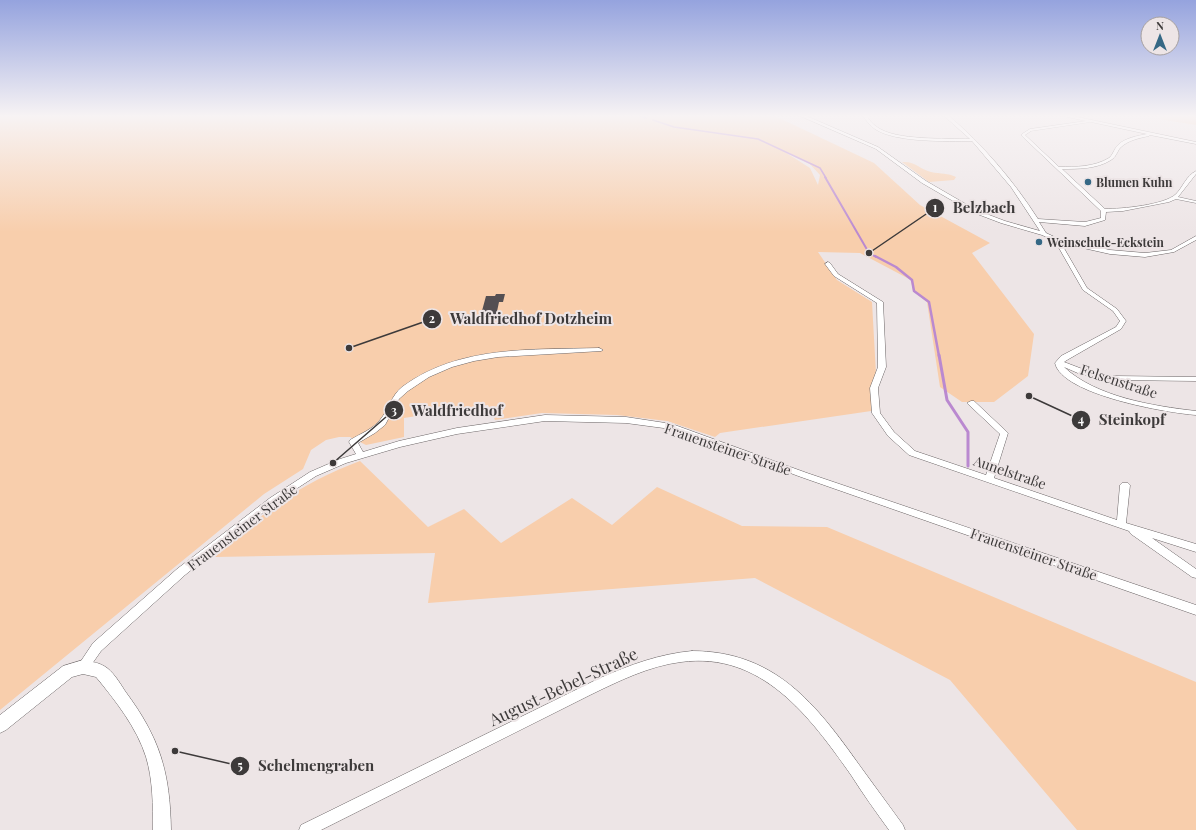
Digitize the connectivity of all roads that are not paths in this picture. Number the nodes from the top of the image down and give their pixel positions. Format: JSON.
{"nodes":[{"id":1,"x":885,"y":154,"type":"edge"},
{"id":2,"x":984,"y":154,"type":"edge"},
{"id":3,"x":1042,"y":154,"type":"edge"},
{"id":4,"x":1115,"y":154,"type":"edge"},
{"id":5,"x":1058,"y":168,"type":"junction"},
{"id":6,"x":1196,"y":172,"type":"edge"},
{"id":7,"x":1178,"y":199,"type":"junction"},
{"id":8,"x":1196,"y":202,"type":"edge"},
{"id":9,"x":1196,"y":206,"type":"edge"},
{"id":10,"x":1104,"y":211,"type":"junction"},
{"id":11,"x":1036,"y":220,"type":"junction"},
{"id":12,"x":1044,"y":234,"type":"junction"},
{"id":13,"x":1196,"y":238,"type":"edge"},
{"id":14,"x":1057,"y":240,"type":"junction"},
{"id":15,"x":828,"y":264,"type":"dead end"},
{"id":16,"x":599,"y":350,"type":"dead end"},
{"id":17,"x":1059,"y":363,"type":"junction"},
{"id":18,"x":1196,"y":379,"type":"edge"},
{"id":19,"x":971,"y":403,"type":"dead end"},
{"id":20,"x":1196,"y":412,"type":"edge"},
{"id":21,"x":361,"y":455,"type":"junction"},
{"id":22,"x":990,"y":480,"type":"junction"},
{"id":23,"x":1125,"y":484,"type":"dead end"},
{"id":24,"x":1124,"y":526,"type":"junction"},
{"id":25,"x":1196,"y":548,"type":"edge"},
{"id":26,"x":1196,"y":574,"type":"edge"},
{"id":27,"x":1196,"y":610,"type":"edge"},
{"id":28,"x":82,"y":667,"type":"junction"},
{"id":29,"x":0,"y":725,"type":"edge"},
{"id":30,"x":162,"y":830,"type":"edge"},
{"id":31,"x":306,"y":830,"type":"edge"},
{"id":32,"x":898,"y":830,"type":"edge"}],
"edges":[{"from":1,"to":12,"type":"street"},
{"from":2,"to":11,"type":"street"},
{"from":3,"to":5,"type":"street"},
{"from":4,"to":5,"type":"street"},
{"from":5,"to":10,"type":"street"},
{"from":6,"to":7,"type":"street"},
{"from":7,"to":8,"type":"street"},
{"from":7,"to":9,"type":"street"},
{"from":7,"to":10,"type":"street"},
{"from":10,"to":11,"type":"street"},
{"from":11,"to":12,"type":"street"},
{"from":12,"to":14,"type":"street"},
{"from":13,"to":14,"type":"street"},
{"from":14,"to":17,"type":"street","name":"Felsenstraße"},
{"from":15,"to":22,"type":"street","name":"Aunelstraße"},
{"from":16,"to":21,"type":"street"},
{"from":17,"to":18,"type":"street"},
{"from":17,"to":20,"type":"street","name":"Felsenstraße"},
{"from":19,"to":22,"type":"street"},
{"from":21,"to":27,"type":"street","name":"Frauensteiner Straße"},
{"from":21,"to":28,"type":"street","name":"Frauensteiner Straße"},
{"from":22,"to":24,"type":"street","name":"Aunelstraße"},
{"from":23,"to":24,"type":"street"},
{"from":24,"to":25,"type":"street","name":"Aunelstraße"},
{"from":24,"to":26,"type":"street"},
{"from":28,"to":29,"type":"street"},
{"from":28,"to":30,"type":"street"},
{"from":31,"to":32,"type":"street","name":"August-Bebel-Straße"}]}
